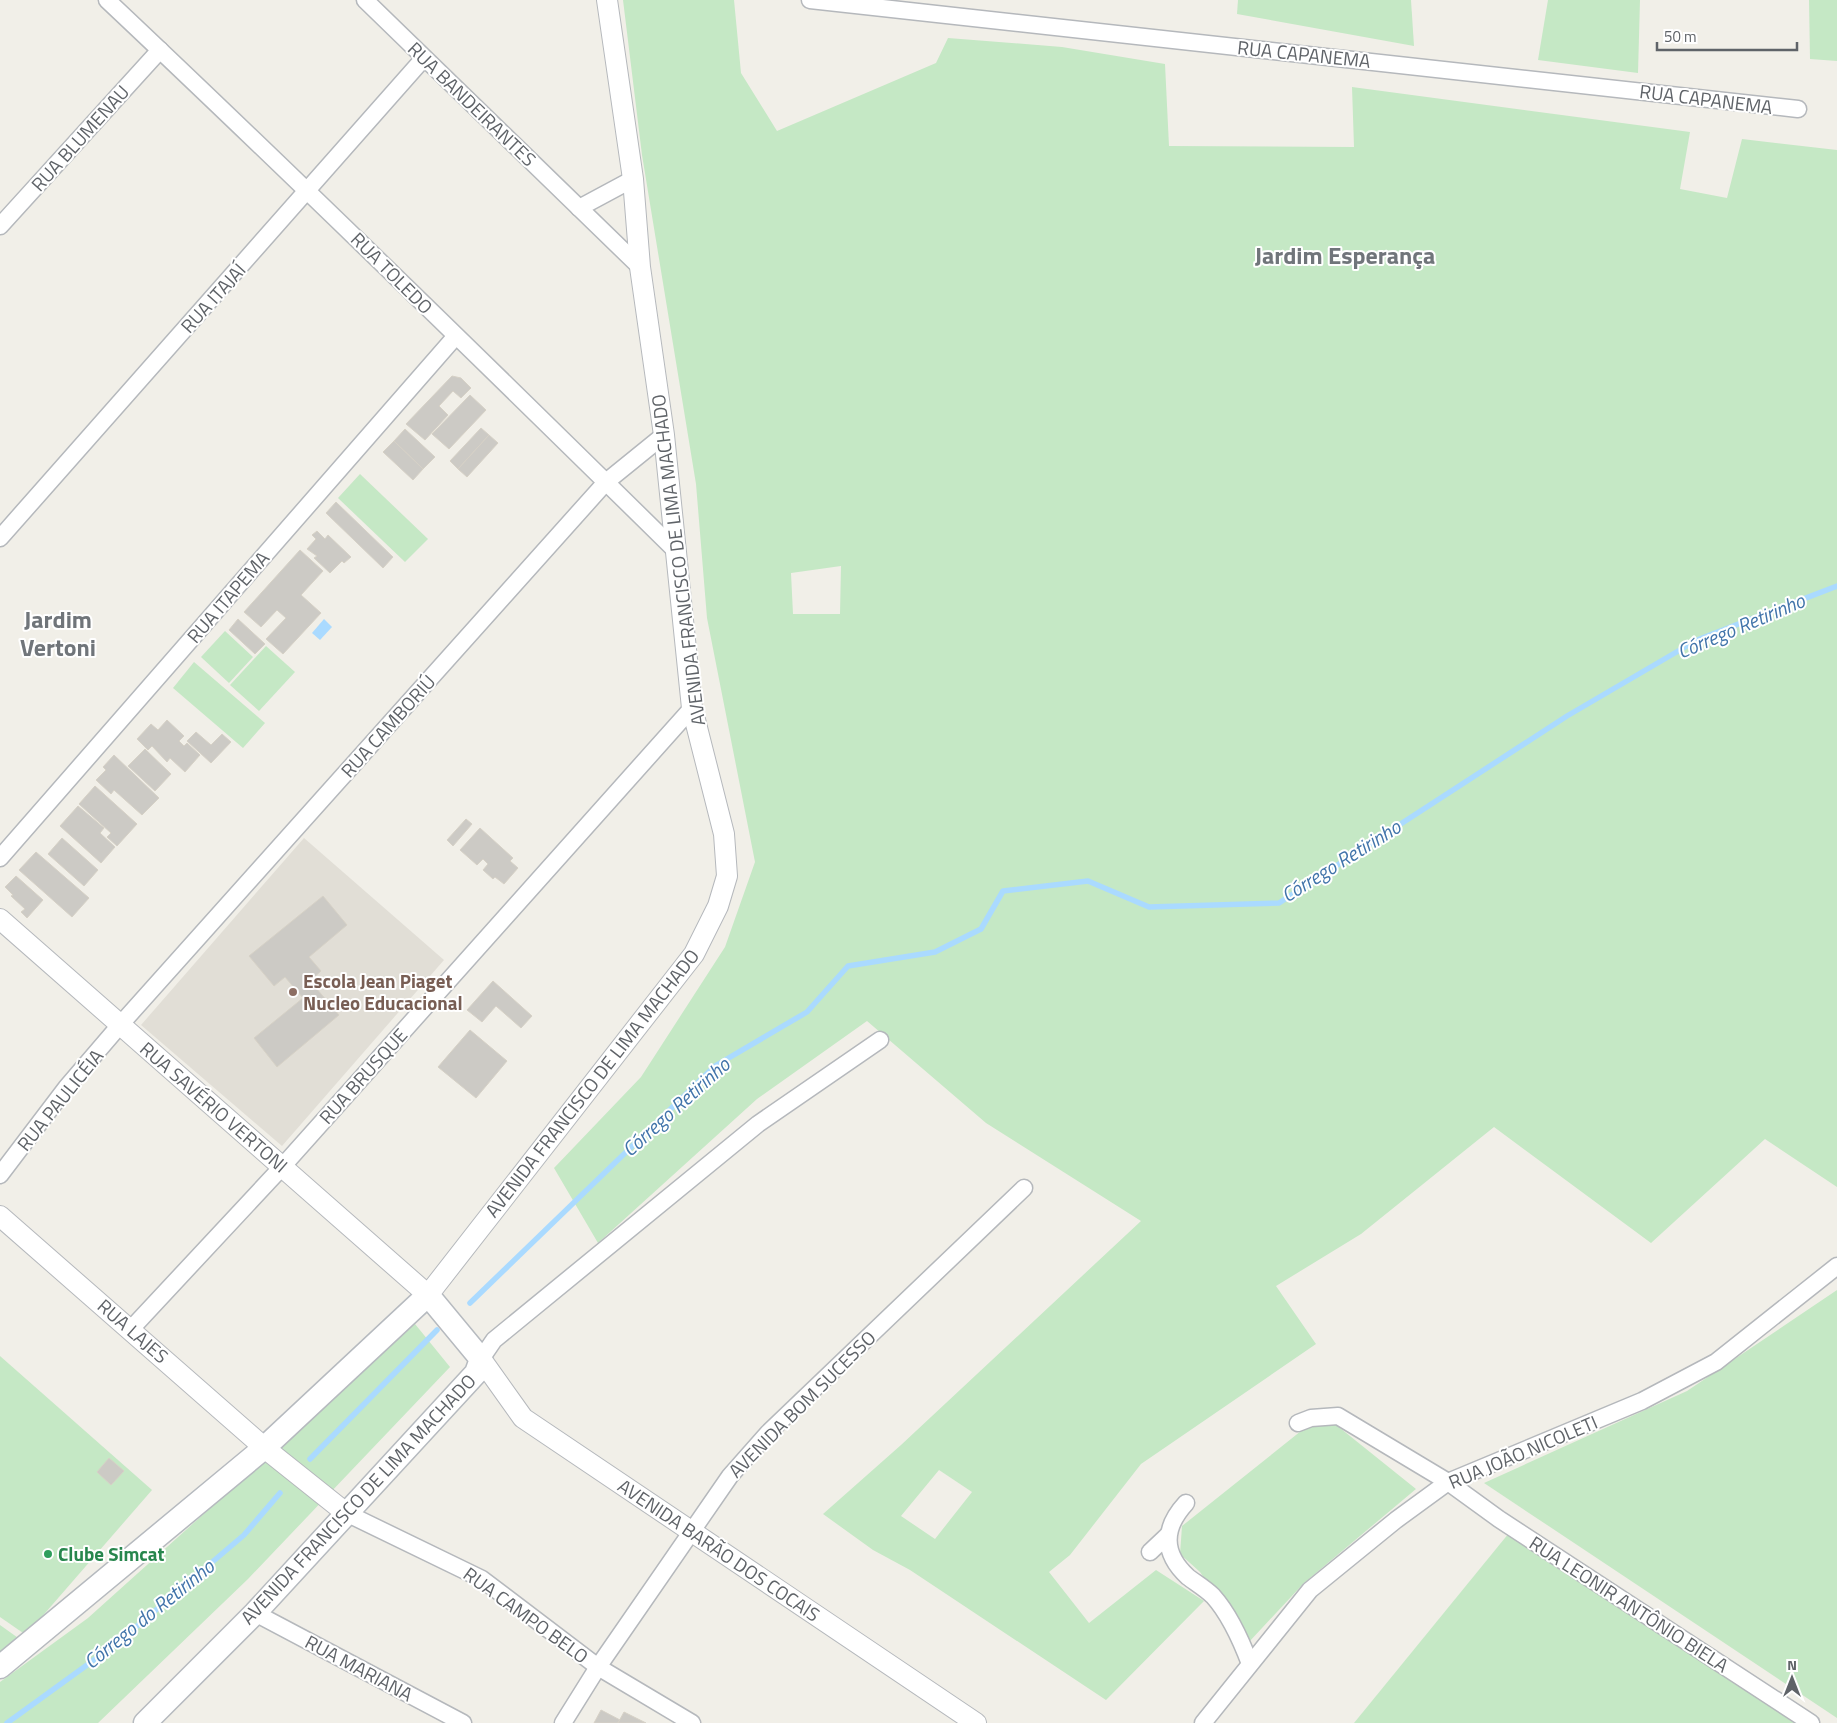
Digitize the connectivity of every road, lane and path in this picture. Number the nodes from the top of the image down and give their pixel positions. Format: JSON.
{"nodes":[{"id":1,"x":107,"y":0,"type":"edge"},
{"id":2,"x":365,"y":0,"type":"edge"},
{"id":3,"x":607,"y":0,"type":"edge"},
{"id":4,"x":810,"y":0,"type":"edge"},
{"id":5,"x":160,"y":50,"type":"junction"},
{"id":6,"x":424,"y":58,"type":"junction"},
{"id":7,"x":1798,"y":109,"type":"dead end"},
{"id":8,"x":633,"y":180,"type":"junction"},
{"id":9,"x":309,"y":190,"type":"junction"},
{"id":10,"x":579,"y":208,"type":"junction"},
{"id":11,"x":0,"y":226,"type":"edge"},
{"id":12,"x":640,"y":267,"type":"junction"},
{"id":13,"x":455,"y":336,"type":"junction"},
{"id":14,"x":664,"y":435,"type":"junction"},
{"id":15,"x":606,"y":482,"type":"junction"},
{"id":16,"x":0,"y":538,"type":"edge"},
{"id":17,"x":674,"y":549,"type":"junction"},
{"id":18,"x":692,"y":708,"type":"junction"},
{"id":19,"x":0,"y":858,"type":"edge"},
{"id":20,"x":0,"y":919,"type":"edge"},
{"id":21,"x":120,"y":1025,"type":"junction"},
{"id":22,"x":880,"y":1040,"type":"dead end"},
{"id":23,"x":282,"y":1167,"type":"junction"},
{"id":24,"x":0,"y":1176,"type":"edge"},
{"id":25,"x":1024,"y":1188,"type":"dead end"},
{"id":26,"x":0,"y":1216,"type":"edge"},
{"id":27,"x":1837,"y":1266,"type":"edge"},
{"id":28,"x":428,"y":1296,"type":"junction"},
{"id":29,"x":131,"y":1329,"type":"junction"},
{"id":30,"x":481,"y":1359,"type":"junction"},
{"id":31,"x":1298,"y":1422,"type":"dead end"},
{"id":32,"x":264,"y":1448,"type":"junction"},
{"id":33,"x":1448,"y":1482,"type":"junction"},
{"id":34,"x":1186,"y":1503,"type":"dead end"},
{"id":35,"x":346,"y":1513,"type":"junction"},
{"id":36,"x":691,"y":1532,"type":"junction"},
{"id":37,"x":1168,"y":1535,"type":"junction"},
{"id":38,"x":1150,"y":1552,"type":"dead end"},
{"id":39,"x":255,"y":1613,"type":"junction"},
{"id":40,"x":1250,"y":1664,"type":"junction"},
{"id":41,"x":0,"y":1667,"type":"edge"},
{"id":42,"x":598,"y":1667,"type":"junction"},
{"id":43,"x":146,"y":1723,"type":"edge"},
{"id":44,"x":463,"y":1723,"type":"edge"},
{"id":45,"x":563,"y":1723,"type":"edge"},
{"id":46,"x":692,"y":1723,"type":"edge"},
{"id":47,"x":976,"y":1723,"type":"edge"},
{"id":48,"x":1202,"y":1723,"type":"edge"},
{"id":49,"x":1812,"y":1723,"type":"edge"}],
"edges":[{"from":1,"to":5,"type":"street","name":"RUA TOLEDO"},
{"from":2,"to":6,"type":"street","name":"RUA BANDEIRANTES"},
{"from":3,"to":8,"type":"street","name":"AVENIDA FRANCISCO DE LIMA MACHADO"},
{"from":4,"to":7,"type":"street","name":"RUA CAPANEMA"},
{"from":5,"to":9,"type":"street","name":"RUA TOLEDO"},
{"from":5,"to":11,"type":"street","name":"RUA BLUMENAU"},
{"from":6,"to":9,"type":"street","name":"RUA ITAJAÍ"},
{"from":6,"to":10,"type":"street","name":"RUA BANDEIRANTES"},
{"from":8,"to":10,"type":"street"},
{"from":8,"to":12,"type":"street","name":"AVENIDA FRANCISCO DE LIMA MACHADO"},
{"from":9,"to":13,"type":"street","name":"RUA TOLEDO"},
{"from":9,"to":16,"type":"street","name":"RUA ITAJAÍ"},
{"from":10,"to":12,"type":"street","name":"RUA BANDEIRANTES"},
{"from":12,"to":14,"type":"street","name":"AVENIDA FRANCISCO DE LIMA MACHADO"},
{"from":13,"to":15,"type":"street","name":"RUA TOLEDO"},
{"from":13,"to":19,"type":"street","name":"RUA ITAPEMA"},
{"from":14,"to":15,"type":"street","name":"RUA CAMBORIÚ"},
{"from":14,"to":17,"type":"street","name":"AVENIDA FRANCISCO DE LIMA MACHADO"},
{"from":15,"to":17,"type":"street","name":"RUA TOLEDO"},
{"from":15,"to":21,"type":"street","name":"RUA CAMBORIÚ"},
{"from":17,"to":18,"type":"street","name":"AVENIDA FRANCISCO DE LIMA MACHADO"},
{"from":18,"to":23,"type":"street","name":"RUA BRUSQUE"},
{"from":18,"to":28,"type":"street","name":"AVENIDA FRANCISCO DE LIMA MACHADO"},
{"from":20,"to":21,"type":"street","name":"RUA SAVÉRIO VERTONI"},
{"from":21,"to":23,"type":"street","name":"RUA SAVÉRIO VERTONI"},
{"from":21,"to":24,"type":"street","name":"RUA PAULICÉIA"},
{"from":22,"to":30,"type":"street","name":"AVENIDA FRANCISCO DE LIMA MACHADO"},
{"from":23,"to":28,"type":"street","name":"RUA SAVÉRIO VERTONI"},
{"from":23,"to":29,"type":"street","name":"RUA BRUSQUE"},
{"from":25,"to":36,"type":"street","name":"AVENIDA BOM SUCESSO"},
{"from":26,"to":29,"type":"street","name":"RUA LAJES"},
{"from":27,"to":33,"type":"street","name":"RUA JOÃO NICOLETI"},
{"from":28,"to":30,"type":"main road"},
{"from":28,"to":32,"type":"main road","name":"AVENIDA FRANCISCO DE LIMA MACHADO"},
{"from":29,"to":32,"type":"street","name":"RUA LAJES"},
{"from":30,"to":35,"type":"main road","name":"AVENIDA FRANCISCO DE LIMA MACHADO"},
{"from":30,"to":36,"type":"street","name":"AVENIDA BARÃO DOS COCAIS"},
{"from":31,"to":33,"type":"street","name":"RUA LEONIR ANTÔNIO BIELA"},
{"from":32,"to":35,"type":"street","name":"RUA LAJES"},
{"from":32,"to":41,"type":"main road","name":"AVENIDA FRANCISCO DE LIMA MACHADO"},
{"from":33,"to":40,"type":"street","name":"RUA JOÃO NICOLETI"},
{"from":33,"to":49,"type":"street","name":"RUA LEONIR ANTÔNIO BIELA"},
{"from":34,"to":37,"type":"street"},
{"from":35,"to":39,"type":"main road","name":"AVENIDA FRANCISCO DE LIMA MACHADO"},
{"from":35,"to":42,"type":"street","name":"RUA CAMPO BELO"},
{"from":36,"to":42,"type":"street","name":"AVENIDA BOM SUCESSO"},
{"from":36,"to":47,"type":"street","name":"AVENIDA BARÃO DOS COCAIS"},
{"from":37,"to":38,"type":"street"},
{"from":37,"to":40,"type":"street"},
{"from":39,"to":43,"type":"main road","name":"AVENIDA FRANCISCO DE LIMA MACHADO"},
{"from":39,"to":44,"type":"street","name":"RUA MARIANA"},
{"from":40,"to":48,"type":"street","name":"RUA JOÃO NICOLETI"},
{"from":42,"to":45,"type":"street","name":"AVENIDA BOM SUCESSO"},
{"from":42,"to":46,"type":"street","name":"RUA CAMPO BELO"}]}
